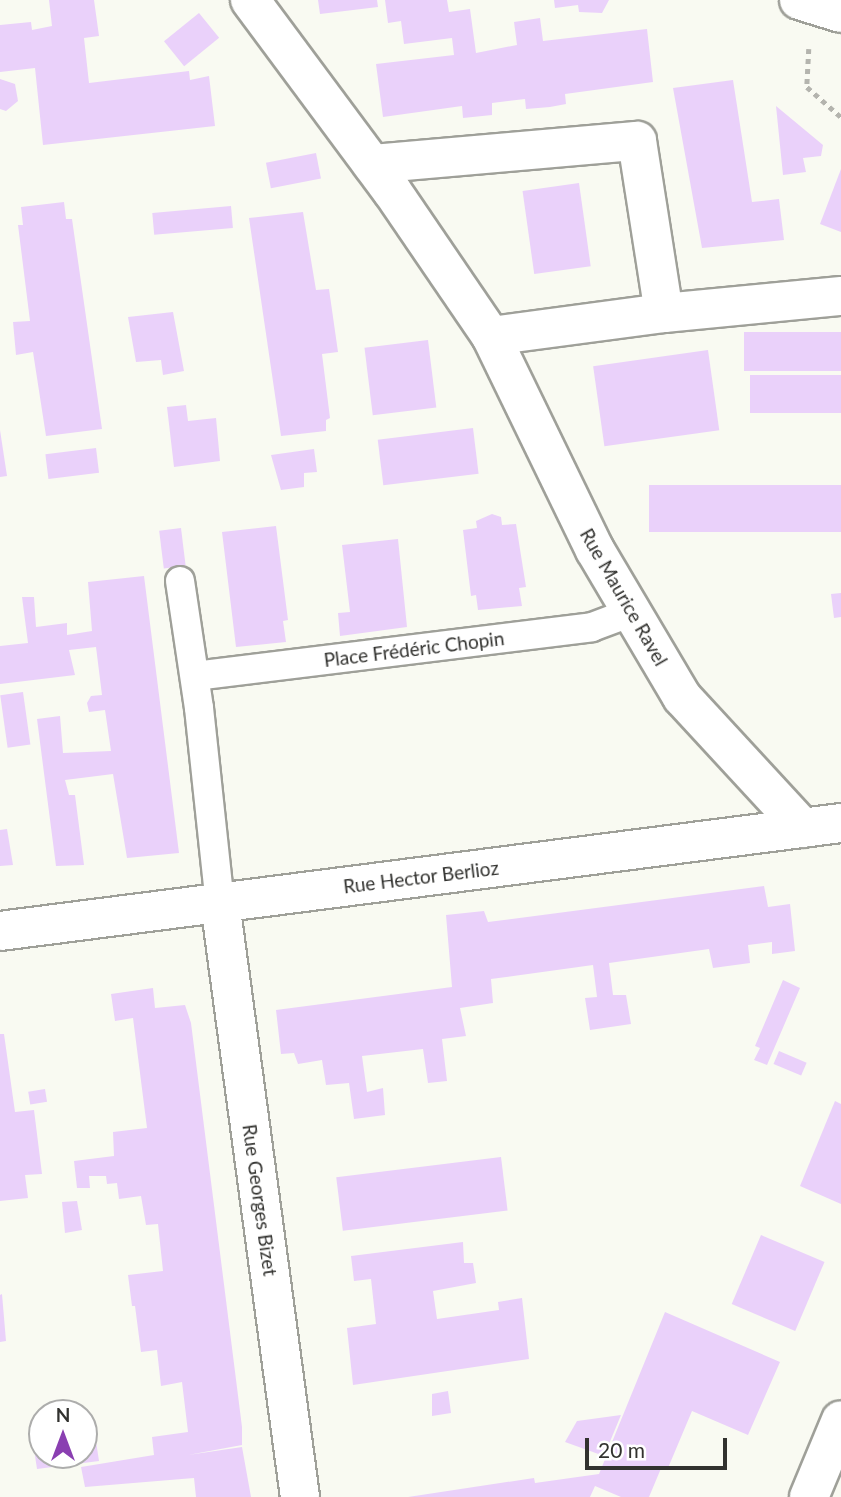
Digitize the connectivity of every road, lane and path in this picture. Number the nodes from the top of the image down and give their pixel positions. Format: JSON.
{"nodes":[{"id":1,"x":250,"y":0,"type":"edge"},
{"id":2,"x":817,"y":6,"type":"edge"},
{"id":3,"x":841,"y":117,"type":"edge"},
{"id":4,"x":372,"y":164,"type":"junction"},
{"id":5,"x":841,"y":296,"type":"edge"},
{"id":6,"x":664,"y":313,"type":"junction"},
{"id":7,"x":491,"y":337,"type":"junction"},
{"id":8,"x":180,"y":581,"type":"dead end"},
{"id":9,"x":632,"y":612,"type":"junction"},
{"id":10,"x":195,"y":676,"type":"junction"},
{"id":11,"x":841,"y":823,"type":"edge"},
{"id":12,"x":803,"y":828,"type":"junction"},
{"id":13,"x":220,"y":903,"type":"junction"},
{"id":14,"x":0,"y":931,"type":"edge"},
{"id":15,"x":841,"y":1420,"type":"edge"},
{"id":16,"x":300,"y":1497,"type":"edge"},
{"id":17,"x":810,"y":1497,"type":"edge"}],
"edges":[{"from":1,"to":4,"type":"street","name":"Rue Maurice Ravel"},
{"from":2,"to":3,"type":"path"},
{"from":4,"to":6,"type":"street"},
{"from":4,"to":7,"type":"street","name":"Rue Maurice Ravel"},
{"from":5,"to":6,"type":"street"},
{"from":6,"to":7,"type":"street"},
{"from":7,"to":9,"type":"street","name":"Rue Maurice Ravel"},
{"from":8,"to":10,"type":"lane"},
{"from":9,"to":10,"type":"lane","name":"Place Frédéric Chopin"},
{"from":9,"to":12,"type":"street","name":"Rue Maurice Ravel"},
{"from":10,"to":13,"type":"lane"},
{"from":11,"to":12,"type":"street","name":"Rue Hector Berlioz"},
{"from":12,"to":13,"type":"street","name":"Rue Hector Berlioz"},
{"from":13,"to":14,"type":"street","name":"Rue Hector Berlioz"},
{"from":13,"to":16,"type":"street","name":"Rue Georges Bizet"},
{"from":15,"to":17,"type":"street"}]}
